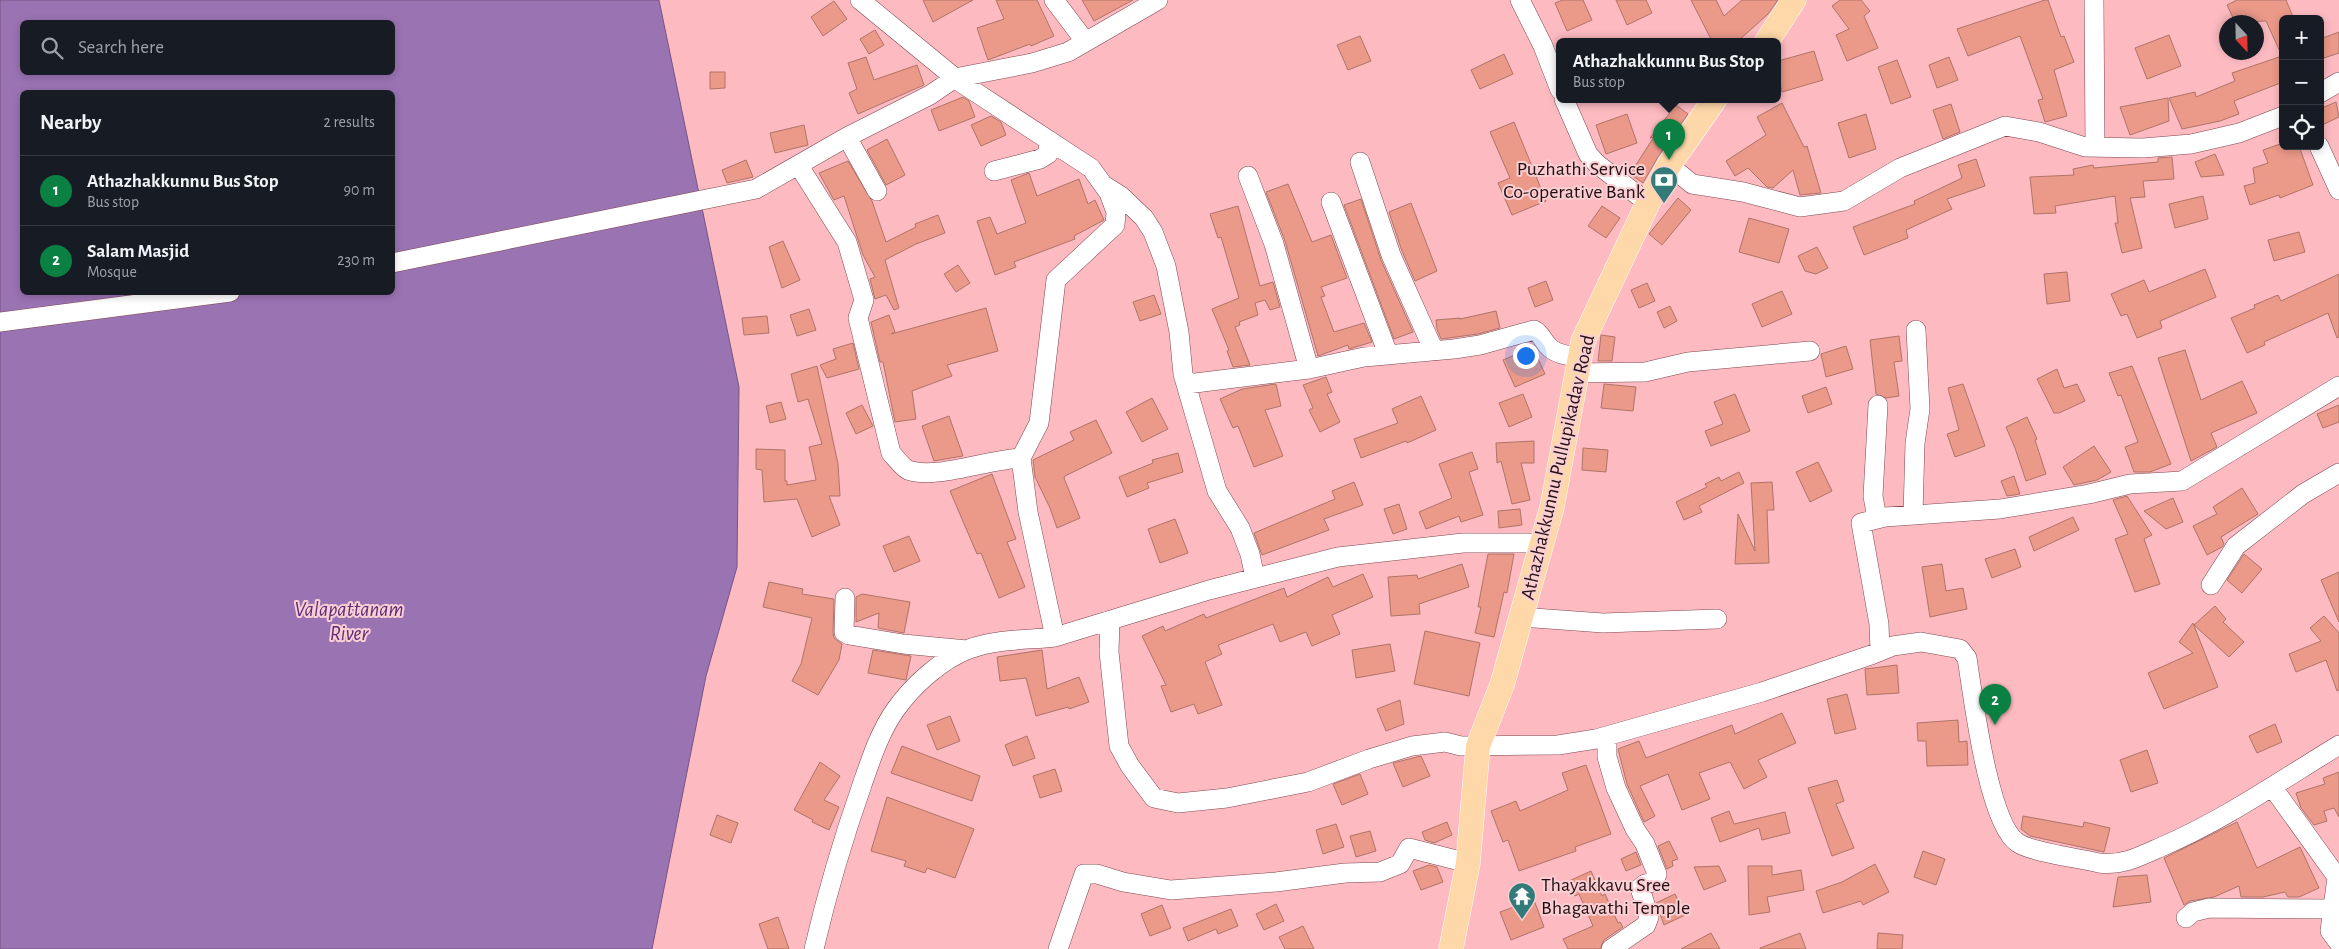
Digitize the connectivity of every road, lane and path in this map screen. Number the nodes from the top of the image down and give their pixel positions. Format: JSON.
{"nodes":[{"id":1,"x":860,"y":0,"type":"edge"},
{"id":2,"x":1054,"y":0,"type":"edge"},
{"id":3,"x":1158,"y":0,"type":"edge"},
{"id":4,"x":1520,"y":0,"type":"edge"},
{"id":5,"x":1794,"y":0,"type":"edge"},
{"id":6,"x":2094,"y":0,"type":"edge"},
{"id":7,"x":1768,"y":38,"type":"edge"},
{"id":8,"x":1085,"y":41,"type":"junction"},
{"id":9,"x":955,"y":78,"type":"junction"},
{"id":10,"x":1556,"y":80,"type":"edge"},
{"id":11,"x":2339,"y":82,"type":"edge"},
{"id":12,"x":2324,"y":90,"type":"edge"},
{"id":13,"x":1566,"y":103,"type":"edge"},
{"id":14,"x":1712,"y":103,"type":"edge"},
{"id":15,"x":2279,"y":118,"type":"edge"},
{"id":16,"x":847,"y":137,"type":"junction"},
{"id":17,"x":1049,"y":140,"type":"junction"},
{"id":18,"x":2095,"y":146,"type":"junction"},
{"id":19,"x":2321,"y":150,"type":"edge"},
{"id":20,"x":1360,"y":162,"type":"dead end"},
{"id":21,"x":799,"y":166,"type":"junction"},
{"id":22,"x":1669,"y":166,"type":"junction"},
{"id":23,"x":994,"y":171,"type":"dead end"},
{"id":24,"x":1248,"y":176,"type":"dead end"},
{"id":25,"x":1102,"y":184,"type":"junction"},
{"id":26,"x":2339,"y":190,"type":"edge"},
{"id":27,"x":877,"y":191,"type":"dead end"},
{"id":28,"x":1331,"y":202,"type":"dead end"},
{"id":29,"x":1648,"y":203,"type":"junction"},
{"id":30,"x":395,"y":262,"type":"edge"},
{"id":31,"x":207,"y":295,"type":"edge"},
{"id":32,"x":0,"y":322,"type":"edge"},
{"id":33,"x":1916,"y":330,"type":"dead end"},
{"id":34,"x":1434,"y":351,"type":"junction"},
{"id":35,"x":1810,"y":351,"type":"dead end"},
{"id":36,"x":1388,"y":354,"type":"junction"},
{"id":37,"x":1579,"y":366,"type":"junction"},
{"id":38,"x":1309,"y":369,"type":"junction"},
{"id":39,"x":1187,"y":384,"type":"junction"},
{"id":40,"x":2339,"y":386,"type":"edge"},
{"id":41,"x":1878,"y":404,"type":"dead end"},
{"id":42,"x":1021,"y":458,"type":"junction"},
{"id":43,"x":2339,"y":473,"type":"edge"},
{"id":44,"x":1913,"y":515,"type":"junction"},
{"id":45,"x":1877,"y":519,"type":"junction"},
{"id":46,"x":1541,"y":544,"type":"junction"},
{"id":47,"x":1255,"y":578,"type":"junction"},
{"id":48,"x":2211,"y":585,"type":"dead end"},
{"id":49,"x":845,"y":598,"type":"dead end"},
{"id":50,"x":1521,"y":617,"type":"junction"},
{"id":51,"x":1718,"y":619,"type":"dead end"},
{"id":52,"x":1110,"y":620,"type":"junction"},
{"id":53,"x":1055,"y":637,"type":"junction"},
{"id":54,"x":967,"y":650,"type":"junction"},
{"id":55,"x":1880,"y":651,"type":"junction"},
{"id":56,"x":1607,"y":736,"type":"junction"},
{"id":57,"x":2339,"y":745,"type":"edge"},
{"id":58,"x":1478,"y":746,"type":"junction"},
{"id":59,"x":2273,"y":788,"type":"junction"},
{"id":60,"x":1468,"y":863,"type":"junction"},
{"id":61,"x":2332,"y":909,"type":"junction"},
{"id":62,"x":2186,"y":918,"type":"dead end"},
{"id":63,"x":2339,"y":943,"type":"edge"},
{"id":64,"x":814,"y":949,"type":"edge"},
{"id":65,"x":1058,"y":949,"type":"edge"},
{"id":66,"x":1451,"y":949,"type":"edge"},
{"id":67,"x":1610,"y":949,"type":"edge"}],
"edges":[{"from":1,"to":9,"type":"street"},
{"from":2,"to":8,"type":"street"},
{"from":3,"to":8,"type":"street"},
{"from":4,"to":10,"type":"street"},
{"from":5,"to":7,"type":"main road"},
{"from":6,"to":18,"type":"street"},
{"from":8,"to":9,"type":"street"},
{"from":9,"to":16,"type":"street"},
{"from":9,"to":17,"type":"street"},
{"from":11,"to":12,"type":"street"},
{"from":13,"to":29,"type":"street"},
{"from":14,"to":22,"type":"main road","name":"Athazhakkunnu Pullupikadav Road"},
{"from":15,"to":18,"type":"street"},
{"from":16,"to":21,"type":"street"},
{"from":16,"to":27,"type":"street"},
{"from":17,"to":23,"type":"street"},
{"from":17,"to":25,"type":"street"},
{"from":18,"to":22,"type":"street"},
{"from":19,"to":26,"type":"street"},
{"from":20,"to":34,"type":"street"},
{"from":21,"to":30,"type":"street"},
{"from":21,"to":42,"type":"street"},
{"from":22,"to":29,"type":"main road","name":"Athazhakkunnu Pullupikadav Road"},
{"from":24,"to":38,"type":"street"},
{"from":25,"to":39,"type":"street"},
{"from":25,"to":42,"type":"street"},
{"from":28,"to":36,"type":"street"},
{"from":29,"to":37,"type":"main road","name":"Athazhakkunnu Pullupikadav Road"},
{"from":31,"to":32,"type":"street"},
{"from":33,"to":44,"type":"street"},
{"from":34,"to":36,"type":"street"},
{"from":34,"to":37,"type":"street"},
{"from":35,"to":37,"type":"street"},
{"from":36,"to":38,"type":"street"},
{"from":37,"to":46,"type":"main road","name":"Athazhakkunnu Pullupikadav Road"},
{"from":38,"to":39,"type":"street"},
{"from":39,"to":47,"type":"street"},
{"from":40,"to":44,"type":"street"},
{"from":41,"to":45,"type":"street"},
{"from":42,"to":53,"type":"street"},
{"from":43,"to":48,"type":"street"},
{"from":44,"to":45,"type":"street"},
{"from":45,"to":55,"type":"street"},
{"from":46,"to":47,"type":"street"},
{"from":46,"to":50,"type":"main road","name":"Athazhakkunnu Pullupikadav Road"},
{"from":47,"to":52,"type":"street"},
{"from":49,"to":54,"type":"street"},
{"from":50,"to":51,"type":"street"},
{"from":50,"to":58,"type":"main road","name":"Athazhakkunnu Pullupikadav Road"},
{"from":52,"to":53,"type":"street"},
{"from":52,"to":58,"type":"street"},
{"from":53,"to":54,"type":"street"},
{"from":54,"to":64,"type":"street"},
{"from":55,"to":56,"type":"street"},
{"from":55,"to":59,"type":"street"},
{"from":56,"to":58,"type":"street"},
{"from":56,"to":67,"type":"street"},
{"from":57,"to":59,"type":"street"},
{"from":58,"to":60,"type":"main road","name":"Athazhakkunnu Pullupikadav Road"},
{"from":59,"to":61,"type":"street"},
{"from":60,"to":65,"type":"street"},
{"from":60,"to":66,"type":"main road","name":"Athazhakkunnu Pullupikadav Road"},
{"from":61,"to":62,"type":"street"},
{"from":61,"to":63,"type":"street"}]}
